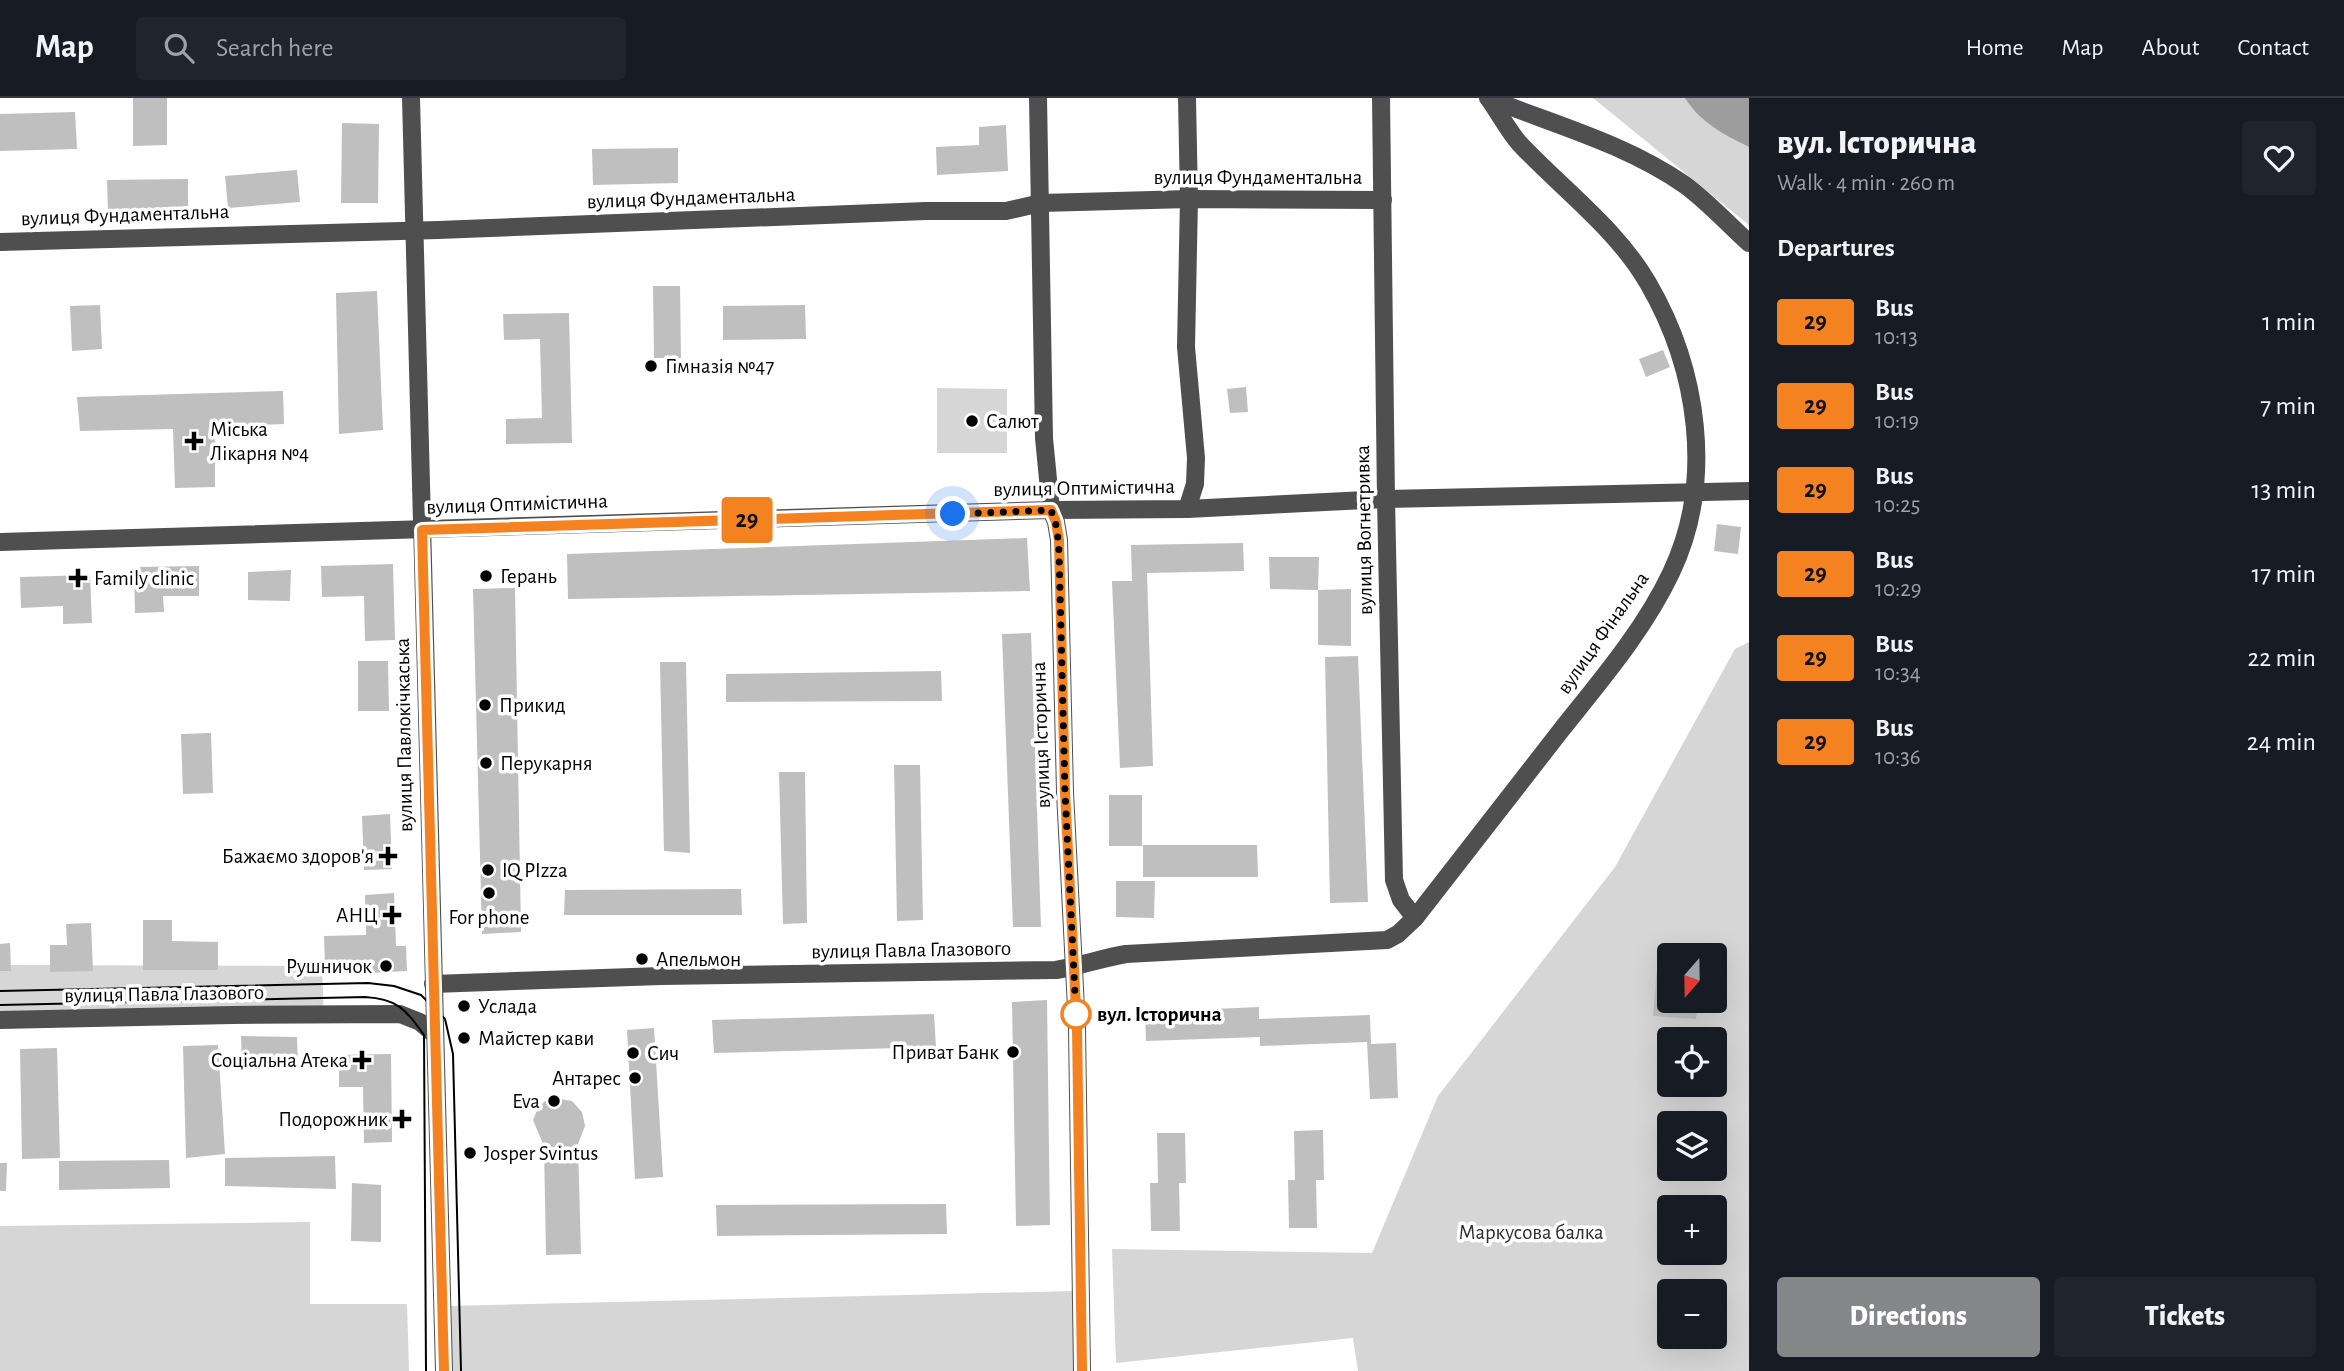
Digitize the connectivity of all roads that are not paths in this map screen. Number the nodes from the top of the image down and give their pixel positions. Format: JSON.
{"nodes":[{"id":1,"x":411,"y":98,"type":"edge"},
{"id":2,"x":1038,"y":98,"type":"edge"},
{"id":3,"x":1187,"y":98,"type":"edge"},
{"id":4,"x":1381,"y":98,"type":"edge"},
{"id":5,"x":1488,"y":99,"type":"edge"},
{"id":6,"x":1189,"y":199,"type":"junction"},
{"id":7,"x":1383,"y":200,"type":"junction"},
{"id":8,"x":1041,"y":203,"type":"junction"},
{"id":9,"x":414,"y":230,"type":"junction"},
{"id":10,"x":0,"y":242,"type":"edge"},
{"id":11,"x":1749,"y":243,"type":"edge"},
{"id":12,"x":1749,"y":491,"type":"edge"},
{"id":13,"x":1694,"y":492,"type":"junction"},
{"id":14,"x":1386,"y":499,"type":"junction"},
{"id":15,"x":1186,"y":509,"type":"junction"},
{"id":16,"x":1051,"y":510,"type":"junction"},
{"id":17,"x":422,"y":530,"type":"junction"},
{"id":18,"x":0,"y":542,"type":"edge"},
{"id":19,"x":1415,"y":918,"type":"junction"},
{"id":20,"x":1073,"y":968,"type":"junction"},
{"id":21,"x":433,"y":984,"type":"junction"},
{"id":22,"x":0,"y":1020,"type":"edge"},
{"id":23,"x":434,"y":1034,"type":"junction"},
{"id":24,"x":444,"y":1371,"type":"edge"},
{"id":25,"x":1083,"y":1371,"type":"edge"}],
"edges":[{"from":1,"to":9,"type":"street","name":"вулиця Павлокічкаська"},
{"from":2,"to":8,"type":"street","name":"вулиця Історична"},
{"from":3,"to":6,"type":"street"},
{"from":4,"to":7,"type":"street","name":"вулиця Вогнетривка"},
{"from":5,"to":11,"type":"street","name":"вулиця Фінальна"},
{"from":5,"to":13,"type":"street","name":"вулиця Фінальна"},
{"from":6,"to":7,"type":"street","name":"вулиця Фундаментальна"},
{"from":6,"to":8,"type":"street","name":"вулиця Фундаментальна"},
{"from":6,"to":15,"type":"street"},
{"from":7,"to":14,"type":"street","name":"вулиця Вогнетривка"},
{"from":8,"to":9,"type":"street","name":"вулиця Фундаментальна"},
{"from":8,"to":16,"type":"street","name":"вулиця Історична"},
{"from":9,"to":10,"type":"street","name":"вулиця Фундаментальна"},
{"from":9,"to":17,"type":"street","name":"вулиця Павлокічкаська"},
{"from":12,"to":13,"type":"street","name":"вулиця Оптимістична"},
{"from":13,"to":14,"type":"street","name":"вулиця Оптимістична"},
{"from":13,"to":19,"type":"street","name":"вулиця Фінальна"},
{"from":14,"to":15,"type":"street","name":"вулиця Оптимістична"},
{"from":14,"to":19,"type":"street","name":"вулиця Вогнетривка"},
{"from":15,"to":16,"type":"street","name":"вулиця Оптимістична"},
{"from":16,"to":17,"type":"street","name":"вулиця Оптимістична"},
{"from":16,"to":20,"type":"street","name":"вулиця Історична"},
{"from":17,"to":18,"type":"street","name":"вулиця Оптимістична"},
{"from":17,"to":21,"type":"street","name":"вулиця Павлокічкаська"},
{"from":19,"to":20,"type":"street","name":"вулиця Павла Глазового"},
{"from":20,"to":21,"type":"street","name":"вулиця Павла Глазового"},
{"from":20,"to":25,"type":"street","name":"вулиця Історична"},
{"from":21,"to":23,"type":"street","name":"вулиця Павлокічкаська"},
{"from":22,"to":23,"type":"street","name":"вулиця Павла Глазового"},
{"from":23,"to":24,"type":"street","name":"вулиця Павлокічкаська"}]}
